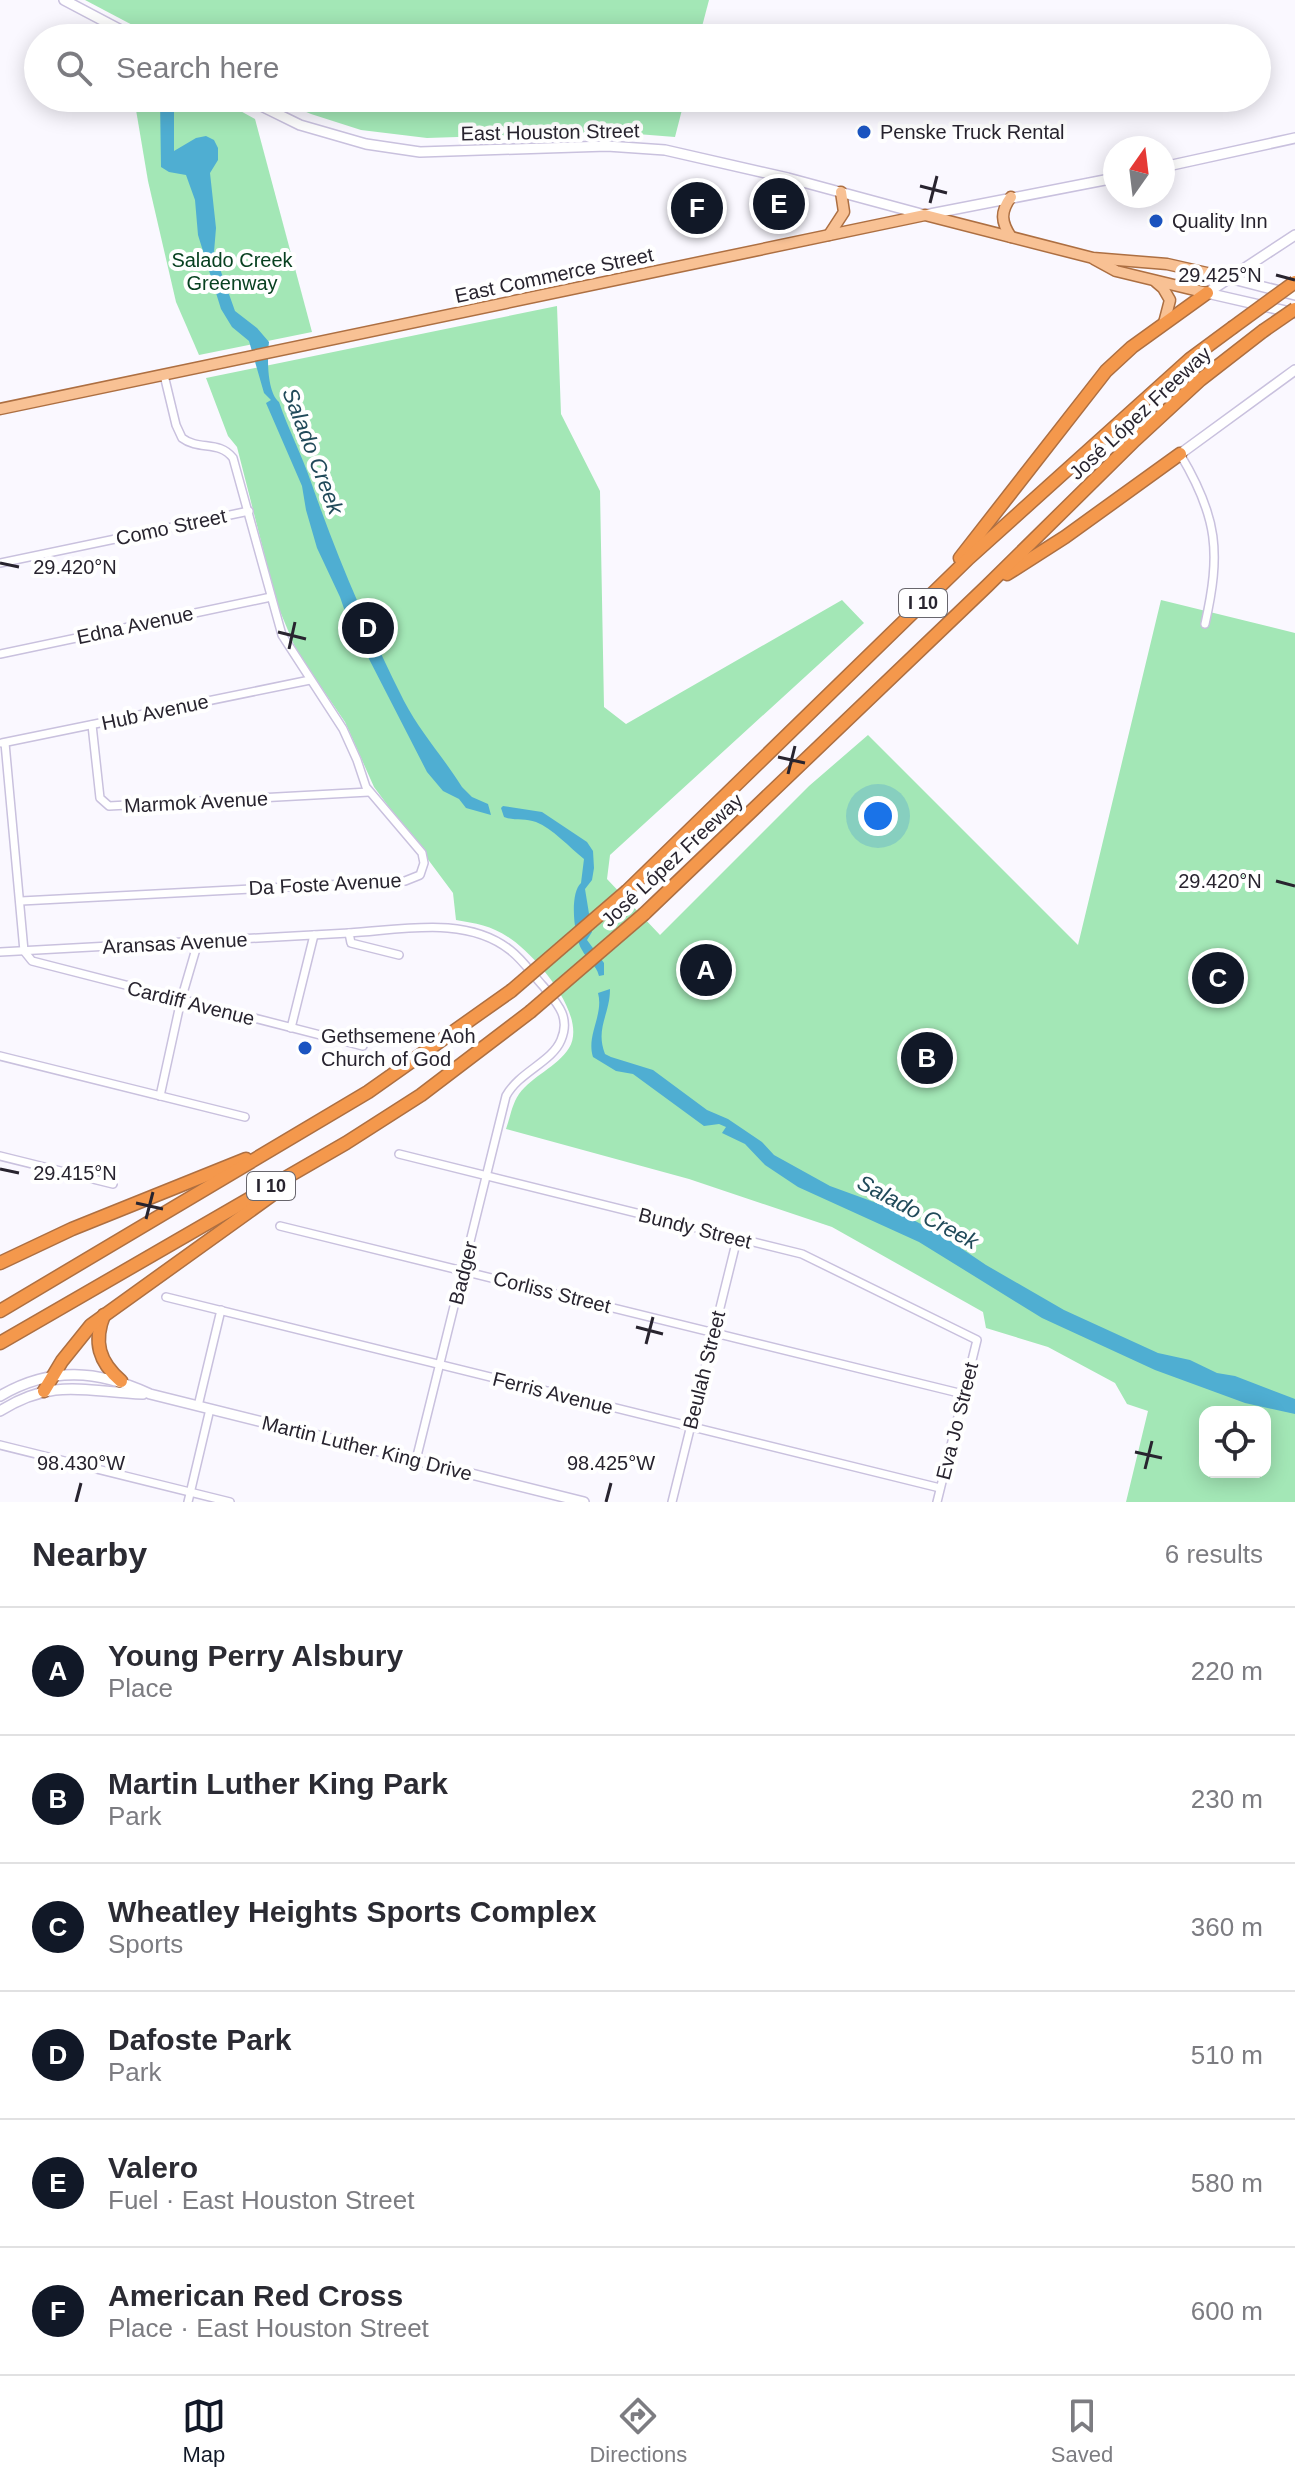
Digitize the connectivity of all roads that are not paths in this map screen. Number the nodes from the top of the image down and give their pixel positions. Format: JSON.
{"nodes":[{"id":1,"x":64,"y":0,"type":"edge"},
{"id":2,"x":109,"y":24,"type":"edge"},
{"id":3,"x":273,"y":112,"type":"edge"},
{"id":4,"x":1295,"y":138,"type":"edge"},
{"id":5,"x":1175,"y":164,"type":"edge"},
{"id":6,"x":1103,"y":180,"type":"edge"},
{"id":7,"x":841,"y":192,"type":"junction"},
{"id":8,"x":1011,"y":197,"type":"junction"},
{"id":9,"x":925,"y":215,"type":"junction"},
{"id":10,"x":829,"y":235,"type":"junction"},
{"id":11,"x":1295,"y":235,"type":"edge"},
{"id":12,"x":1011,"y":237,"type":"junction"},
{"id":13,"x":1093,"y":258,"type":"junction"},
{"id":14,"x":1229,"y":278,"type":"junction"},
{"id":15,"x":1154,"y":281,"type":"junction"},
{"id":16,"x":1295,"y":282,"type":"edge"},
{"id":17,"x":1207,"y":293,"type":"junction"},
{"id":18,"x":1295,"y":295,"type":"edge"},
{"id":19,"x":1295,"y":311,"type":"edge"},
{"id":20,"x":1164,"y":323,"type":"junction"},
{"id":21,"x":1295,"y":370,"type":"edge"},
{"id":22,"x":164,"y":375,"type":"junction"},
{"id":23,"x":0,"y":409,"type":"edge"},
{"id":24,"x":1180,"y":454,"type":"junction"},
{"id":25,"x":249,"y":511,"type":"junction"},
{"id":26,"x":0,"y":563,"type":"edge"},
{"id":27,"x":987,"y":586,"type":"junction"},
{"id":28,"x":271,"y":597,"type":"junction"},
{"id":29,"x":930,"y":597,"type":"junction"},
{"id":30,"x":1205,"y":624,"type":"dead end"},
{"id":31,"x":0,"y":654,"type":"edge"},
{"id":32,"x":310,"y":680,"type":"junction"},
{"id":33,"x":92,"y":725,"type":"junction"},
{"id":34,"x":2,"y":743,"type":"edge"},
{"id":35,"x":369,"y":792,"type":"junction"},
{"id":36,"x":21,"y":901,"type":"junction"},
{"id":37,"x":349,"y":933,"type":"junction"},
{"id":38,"x":314,"y":935,"type":"junction"},
{"id":39,"x":198,"y":942,"type":"junction"},
{"id":40,"x":24,"y":951,"type":"junction"},
{"id":41,"x":0,"y":952,"type":"edge"},
{"id":42,"x":399,"y":955,"type":"dead end"},
{"id":43,"x":181,"y":1000,"type":"junction"},
{"id":44,"x":291,"y":1028,"type":"junction"},
{"id":45,"x":363,"y":1046,"type":"dead end"},
{"id":46,"x":0,"y":1056,"type":"edge"},
{"id":47,"x":512,"y":1087,"type":"joint"},
{"id":48,"x":160,"y":1096,"type":"junction"},
{"id":49,"x":245,"y":1117,"type":"dead end"},
{"id":50,"x":346,"y":1143,"type":"junction"},
{"id":51,"x":275,"y":1148,"type":"junction"},
{"id":52,"x":399,"y":1154,"type":"dead end"},
{"id":53,"x":0,"y":1156,"type":"edge"},
{"id":54,"x":487,"y":1176,"type":"junction"},
{"id":55,"x":113,"y":1184,"type":"dead end"},
{"id":56,"x":280,"y":1226,"type":"dead end"},
{"id":57,"x":737,"y":1239,"type":"junction"},
{"id":58,"x":0,"y":1263,"type":"edge"},
{"id":59,"x":463,"y":1270,"type":"junction"},
{"id":60,"x":166,"y":1297,"type":"dead end"},
{"id":61,"x":221,"y":1310,"type":"junction"},
{"id":62,"x":0,"y":1311,"type":"edge"},
{"id":63,"x":104,"y":1315,"type":"junction"},
{"id":64,"x":713,"y":1332,"type":"junction"},
{"id":65,"x":977,"y":1340,"type":"joint"},
{"id":66,"x":0,"y":1343,"type":"edge"},
{"id":67,"x":440,"y":1365,"type":"junction"},
{"id":68,"x":53,"y":1377,"type":"junction"},
{"id":69,"x":121,"y":1381,"type":"junction"},
{"id":70,"x":44,"y":1391,"type":"junction"},
{"id":71,"x":150,"y":1394,"type":"junction"},
{"id":72,"x":963,"y":1394,"type":"junction"},
{"id":73,"x":0,"y":1396,"type":"edge"},
{"id":74,"x":198,"y":1406,"type":"junction"},
{"id":75,"x":210,"y":1409,"type":"junction"},
{"id":76,"x":0,"y":1411,"type":"edge"},
{"id":77,"x":691,"y":1427,"type":"junction"},
{"id":78,"x":0,"y":1445,"type":"edge"},
{"id":79,"x":416,"y":1460,"type":"junction"},
{"id":80,"x":940,"y":1488,"type":"junction"},
{"id":81,"x":190,"y":1492,"type":"junction"},
{"id":82,"x":188,"y":1502,"type":"edge"},
{"id":83,"x":230,"y":1502,"type":"edge"},
{"id":84,"x":584,"y":1502,"type":"edge"},
{"id":85,"x":672,"y":1502,"type":"edge"},
{"id":86,"x":937,"y":1502,"type":"edge"}],
"edges":[{"from":1,"to":2,"type":"main road"},
{"from":3,"to":7,"type":"main road","name":"East Houston Street"},
{"from":4,"to":5,"type":"main road"},
{"from":6,"to":8,"type":"main road","name":"East Commerce Street"},
{"from":7,"to":9,"type":"main road","name":"East Houston Street"},
{"from":7,"to":10,"type":"main road"},
{"from":8,"to":9,"type":"main road","name":"East Commerce Street"},
{"from":8,"to":12,"type":"main road"},
{"from":9,"to":10,"type":"main road","name":"East Commerce Street"},
{"from":9,"to":12,"type":"main road","name":"East Houston Street"},
{"from":10,"to":22,"type":"main road","name":"East Commerce Street"},
{"from":11,"to":14,"type":"main road"},
{"from":12,"to":13,"type":"main road","name":"East Houston Street"},
{"from":13,"to":14,"type":"main road","name":"East Houston Street"},
{"from":13,"to":15,"type":"main road","name":"East Houston Street"},
{"from":14,"to":17,"type":"main road"},
{"from":14,"to":18,"type":"main road","name":"East Houston Street"},
{"from":15,"to":17,"type":"main road","name":"East Houston Street"},
{"from":15,"to":20,"type":"main road"},
{"from":16,"to":29,"type":"highway","name":"José López Freeway","number":"I 10","bridge":true},
{"from":17,"to":19,"type":"main road","name":"East Houston Street"},
{"from":17,"to":20,"type":"highway"},
{"from":19,"to":27,"type":"highway","name":"José López Freeway","number":"I 10","bridge":true},
{"from":20,"to":29,"type":"highway"},
{"from":21,"to":24,"type":"main road"},
{"from":22,"to":23,"type":"main road","name":"East Commerce Street"},
{"from":22,"to":25,"type":"street","name":"Da Foste Avenue"},
{"from":24,"to":27,"type":"highway"},
{"from":24,"to":30,"type":"street"},
{"from":25,"to":26,"type":"street","name":"Como Street"},
{"from":25,"to":28,"type":"street","name":"Da Foste Avenue"},
{"from":27,"to":50,"type":"highway","name":"José López Freeway","number":"I 10","bridge":true},
{"from":28,"to":31,"type":"street","name":"Edna Avenue"},
{"from":28,"to":32,"type":"street","name":"Da Foste Avenue"},
{"from":29,"to":51,"type":"highway","name":"José López Freeway","number":"I 10","bridge":true},
{"from":32,"to":33,"type":"street","name":"Hub Avenue"},
{"from":32,"to":35,"type":"street","name":"Da Foste Avenue"},
{"from":33,"to":34,"type":"street","name":"Hub Avenue"},
{"from":33,"to":35,"type":"street","name":"Marmok Avenue"},
{"from":34,"to":36,"type":"street"},
{"from":35,"to":36,"type":"street","name":"Da Foste Avenue"},
{"from":36,"to":40,"type":"street"},
{"from":37,"to":38,"type":"street","name":"Aransas Avenue"},
{"from":37,"to":42,"type":"street"},
{"from":37,"to":47,"type":"street","name":"Aransas Avenue"},
{"from":38,"to":39,"type":"street","name":"Aransas Avenue"},
{"from":38,"to":44,"type":"street"},
{"from":39,"to":40,"type":"street","name":"Aransas Avenue"},
{"from":39,"to":43,"type":"street"},
{"from":40,"to":41,"type":"street","name":"Aransas Avenue"},
{"from":40,"to":43,"type":"street","name":"Cardiff Avenue"},
{"from":43,"to":44,"type":"street","name":"Cardiff Avenue"},
{"from":43,"to":48,"type":"street"},
{"from":44,"to":45,"type":"street","name":"Cardiff Avenue"},
{"from":46,"to":48,"type":"street"},
{"from":47,"to":54,"type":"street","name":"Badger"},
{"from":48,"to":49,"type":"street"},
{"from":50,"to":63,"type":"highway"},
{"from":50,"to":66,"type":"highway","name":"José López Freeway","number":"I 10"},
{"from":51,"to":58,"type":"highway"},
{"from":51,"to":62,"type":"highway","name":"José López Freeway","number":"I 10"},
{"from":52,"to":54,"type":"street","name":"Bundy Street"},
{"from":53,"to":55,"type":"street"},
{"from":54,"to":57,"type":"street","name":"Bundy Street"},
{"from":54,"to":59,"type":"street","name":"Badger"},
{"from":56,"to":59,"type":"street","name":"Corliss Street"},
{"from":57,"to":64,"type":"street","name":"Beulah Street"},
{"from":57,"to":65,"type":"street","name":"Bundy Street"},
{"from":59,"to":64,"type":"street","name":"Corliss Street"},
{"from":59,"to":67,"type":"street","name":"Badger"},
{"from":60,"to":61,"type":"street","name":"Ferris Avenue"},
{"from":61,"to":67,"type":"street","name":"Ferris Avenue"},
{"from":61,"to":74,"type":"street"},
{"from":63,"to":68,"type":"highway"},
{"from":63,"to":69,"type":"highway"},
{"from":64,"to":72,"type":"street","name":"Corliss Street"},
{"from":64,"to":77,"type":"street","name":"Beulah Street"},
{"from":65,"to":72,"type":"street","name":"Eva Jo Street"},
{"from":67,"to":77,"type":"street","name":"Ferris Avenue"},
{"from":67,"to":79,"type":"street","name":"Badger"},
{"from":68,"to":69,"type":"main road","name":"Martin Luther King Drive"},
{"from":68,"to":70,"type":"highway"},
{"from":68,"to":73,"type":"main road","name":"Martin Luther King Drive"},
{"from":69,"to":71,"type":"main road","name":"Martin Luther King Drive"},
{"from":70,"to":71,"type":"main road","name":"Martin Luther King Drive"},
{"from":70,"to":76,"type":"main road","name":"Martin Luther King Drive"},
{"from":71,"to":74,"type":"main road","name":"Martin Luther King Drive"},
{"from":72,"to":80,"type":"street","name":"Eva Jo Street"},
{"from":74,"to":75,"type":"main road","name":"Martin Luther King Drive"},
{"from":75,"to":79,"type":"main road","name":"Martin Luther King Drive"},
{"from":75,"to":81,"type":"street"},
{"from":77,"to":80,"type":"street","name":"Ferris Avenue"},
{"from":77,"to":85,"type":"street","name":"Beulah Street"},
{"from":78,"to":81,"type":"street"},
{"from":79,"to":84,"type":"main road","name":"Martin Luther King Drive"},
{"from":80,"to":86,"type":"street","name":"Eva Jo Street"},
{"from":81,"to":82,"type":"street"},
{"from":81,"to":83,"type":"street"}]}
